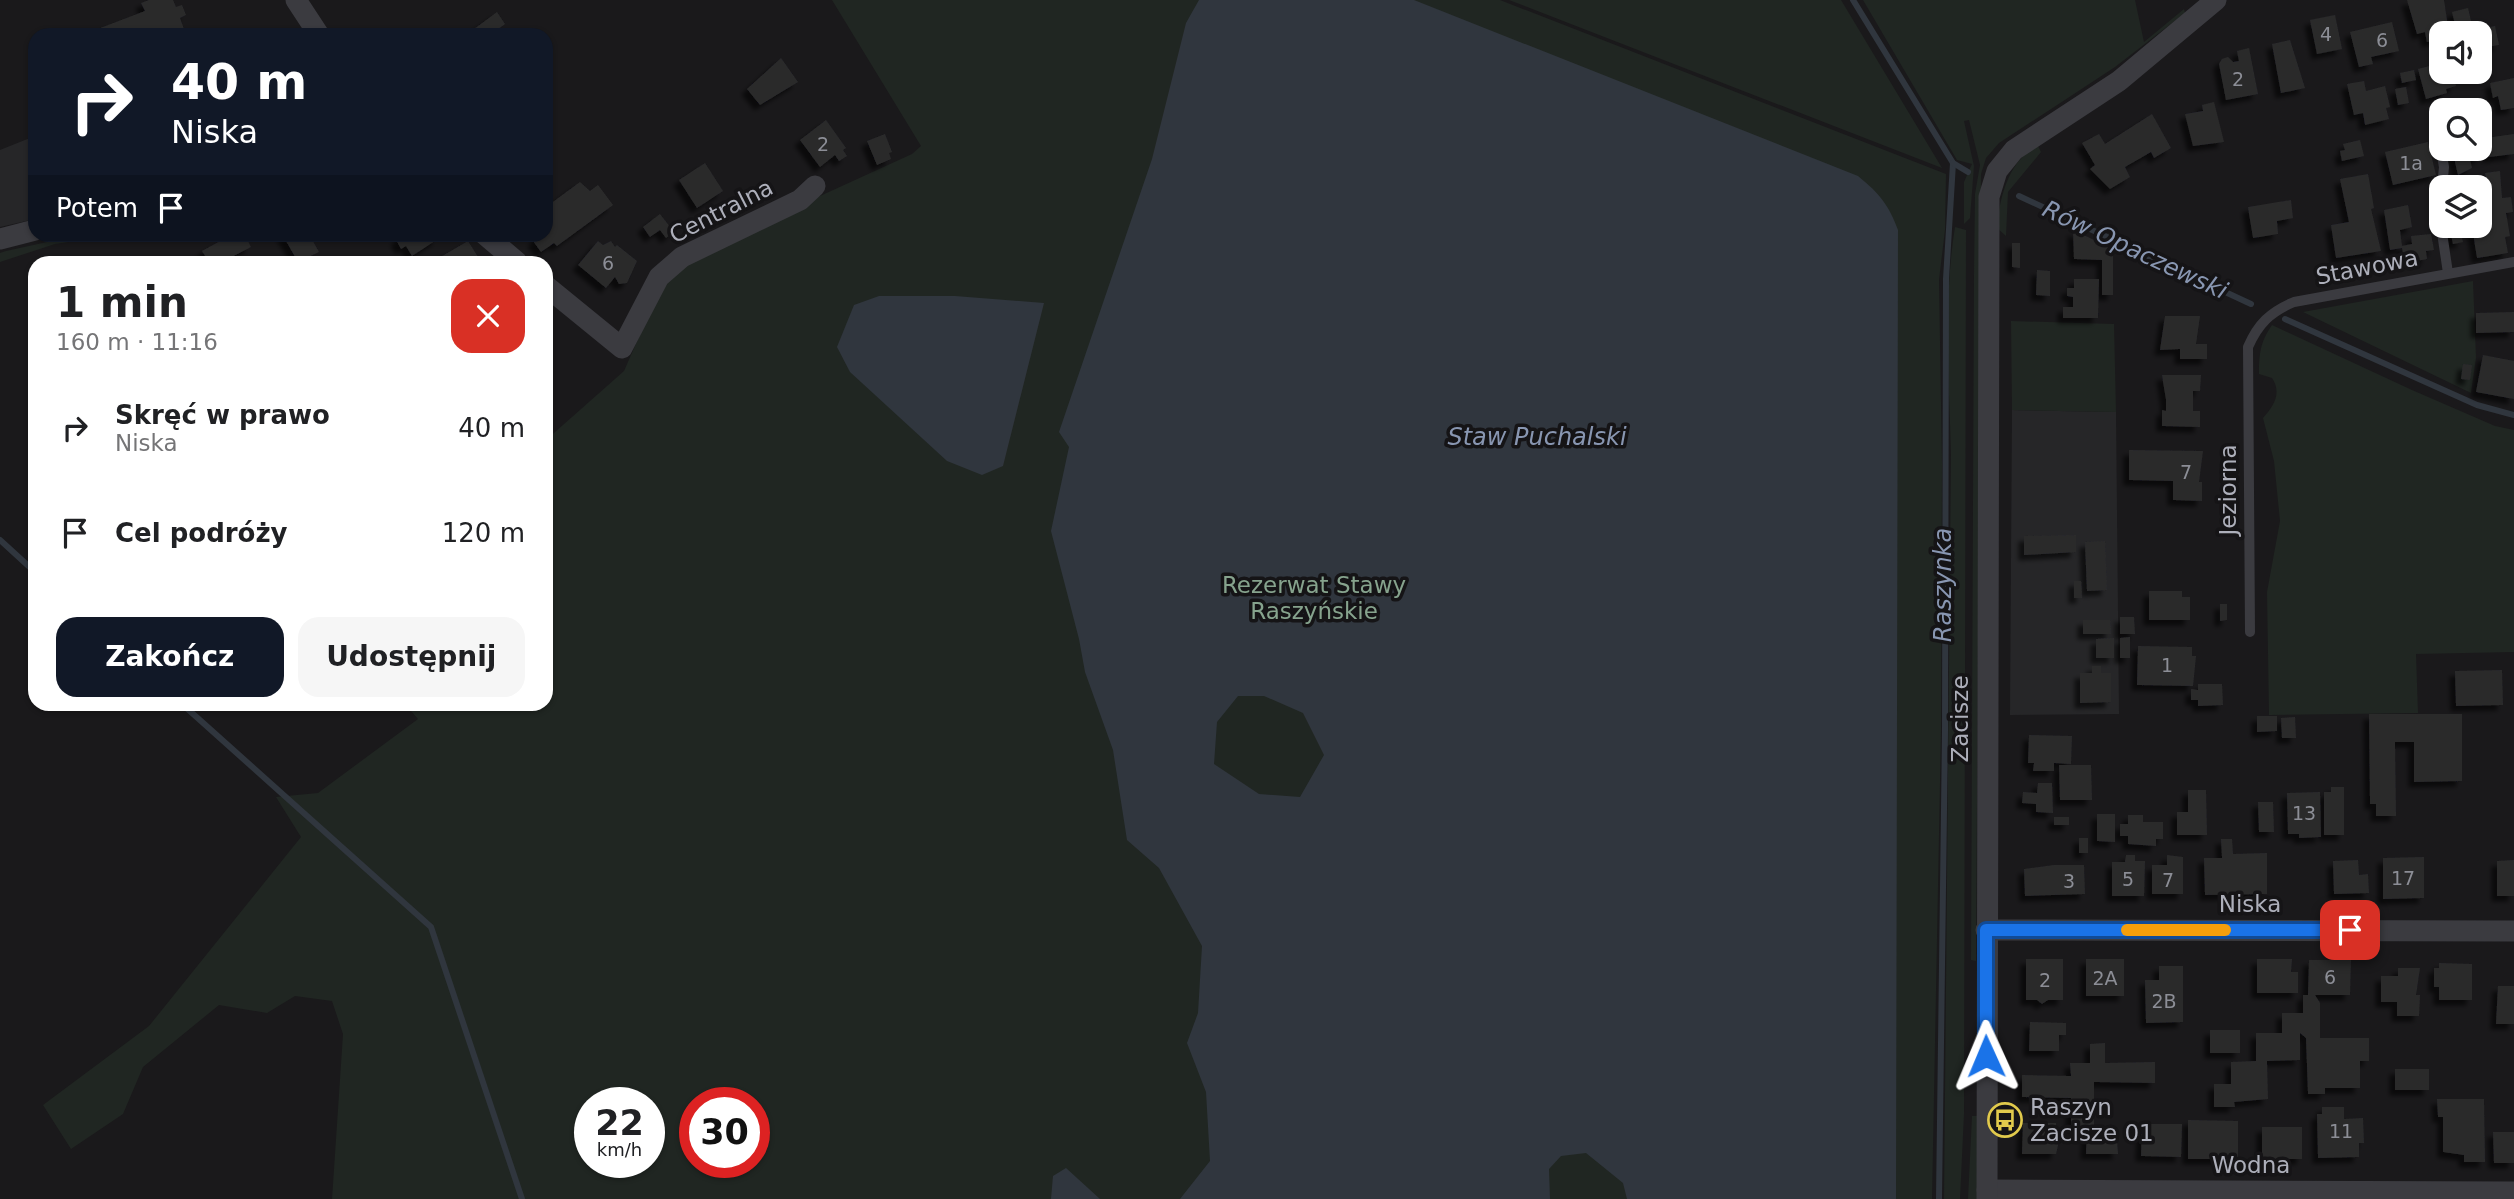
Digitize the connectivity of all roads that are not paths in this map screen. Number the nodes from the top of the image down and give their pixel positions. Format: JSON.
{"nodes":[{"id":1,"x":296,"y":0,"type":"edge"},
{"id":2,"x":2216,"y":0,"type":"edge"},
{"id":3,"x":314,"y":28,"type":"edge"},
{"id":4,"x":815,"y":186,"type":"dead end"},
{"id":5,"x":28,"y":232,"type":"edge"},
{"id":6,"x":2443,"y":238,"type":"edge"},
{"id":7,"x":0,"y":239,"type":"edge"},
{"id":8,"x":493,"y":242,"type":"edge"},
{"id":9,"x":510,"y":256,"type":"edge"},
{"id":10,"x":2514,"y":262,"type":"edge"},
{"id":11,"x":2448,"y":273,"type":"junction"},
{"id":12,"x":553,"y":292,"type":"edge"},
{"id":13,"x":2248,"y":347,"type":"joint"},
{"id":14,"x":2250,"y":632,"type":"dead end"},
{"id":15,"x":1986,"y":930,"type":"junction"},
{"id":16,"x":2514,"y":930,"type":"edge"},
{"id":17,"x":2514,"y":1192,"type":"edge"},
{"id":18,"x":1987,"y":1195,"type":"edge"}],
"edges":[{"from":1,"to":3,"type":"street"},
{"from":2,"to":15,"type":"street","name":"Zacisze"},
{"from":4,"to":12,"type":"street","name":"Centralna"},
{"from":5,"to":7,"type":"street"},
{"from":6,"to":11,"type":"lane"},
{"from":8,"to":9,"type":"street"},
{"from":10,"to":11,"type":"lane","name":"Stawowa"},
{"from":11,"to":13,"type":"lane","name":"Stawowa"},
{"from":13,"to":14,"type":"lane","name":"Jeziorna"},
{"from":15,"to":16,"type":"street","name":"Niska"},
{"from":15,"to":18,"type":"street","name":"Zacisze"},
{"from":17,"to":18,"type":"street","name":"Wodna"}]}
